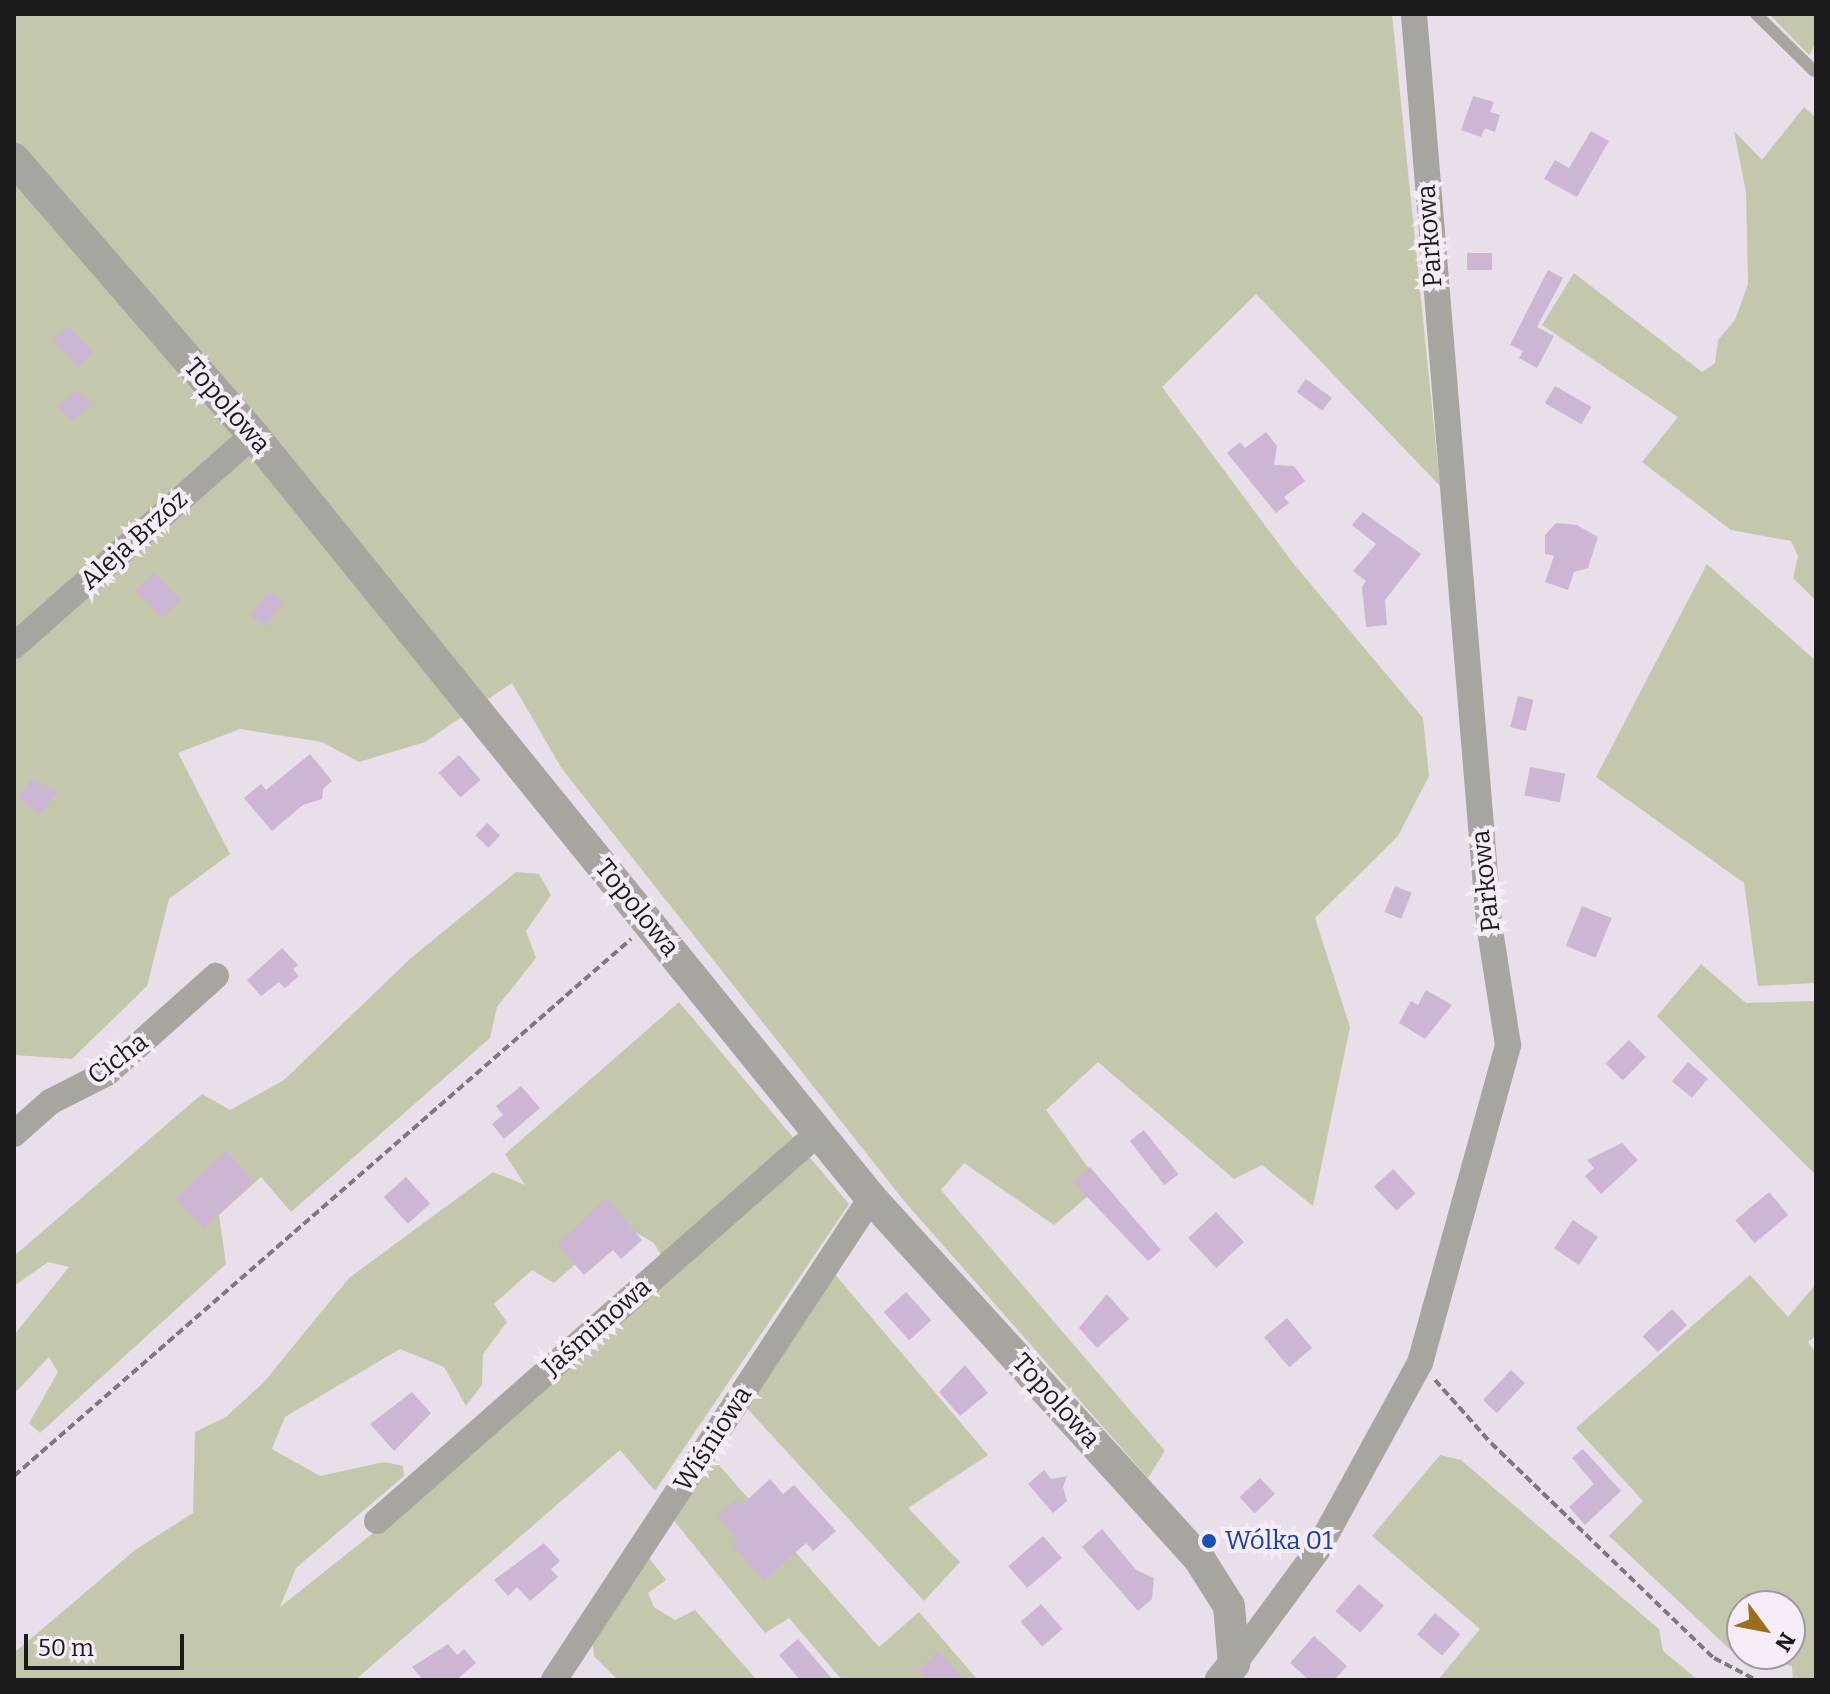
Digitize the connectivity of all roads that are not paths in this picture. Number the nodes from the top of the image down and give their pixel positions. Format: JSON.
{"nodes":[{"id":1,"x":1414,"y":14,"type":"edge"},
{"id":2,"x":1756,"y":14,"type":"edge"},
{"id":3,"x":1814,"y":71,"type":"dead end"},
{"id":4,"x":14,"y":159,"type":"edge"},
{"id":5,"x":253,"y":435,"type":"junction"},
{"id":6,"x":14,"y":646,"type":"edge"},
{"id":7,"x":216,"y":976,"type":"dead end"},
{"id":8,"x":14,"y":1134,"type":"edge"},
{"id":9,"x":817,"y":1134,"type":"junction"},
{"id":10,"x":871,"y":1198,"type":"junction"},
{"id":11,"x":377,"y":1521,"type":"dead end"},
{"id":12,"x":1228,"y":1672,"type":"edge"},
{"id":13,"x":554,"y":1680,"type":"edge"}],
"edges":[{"from":1,"to":12,"type":"street","name":"Parkowa"},
{"from":2,"to":3,"type":"lane"},
{"from":4,"to":5,"type":"street","name":"Topolowa"},
{"from":5,"to":6,"type":"street","name":"Aleja Brzóz"},
{"from":5,"to":9,"type":"street","name":"Topolowa"},
{"from":7,"to":8,"type":"street","name":"Cicha"},
{"from":9,"to":10,"type":"street","name":"Topolowa"},
{"from":9,"to":11,"type":"street","name":"Jaśminowa"},
{"from":10,"to":12,"type":"street","name":"Topolowa"},
{"from":10,"to":13,"type":"street","name":"Wiśniowa"}]}
